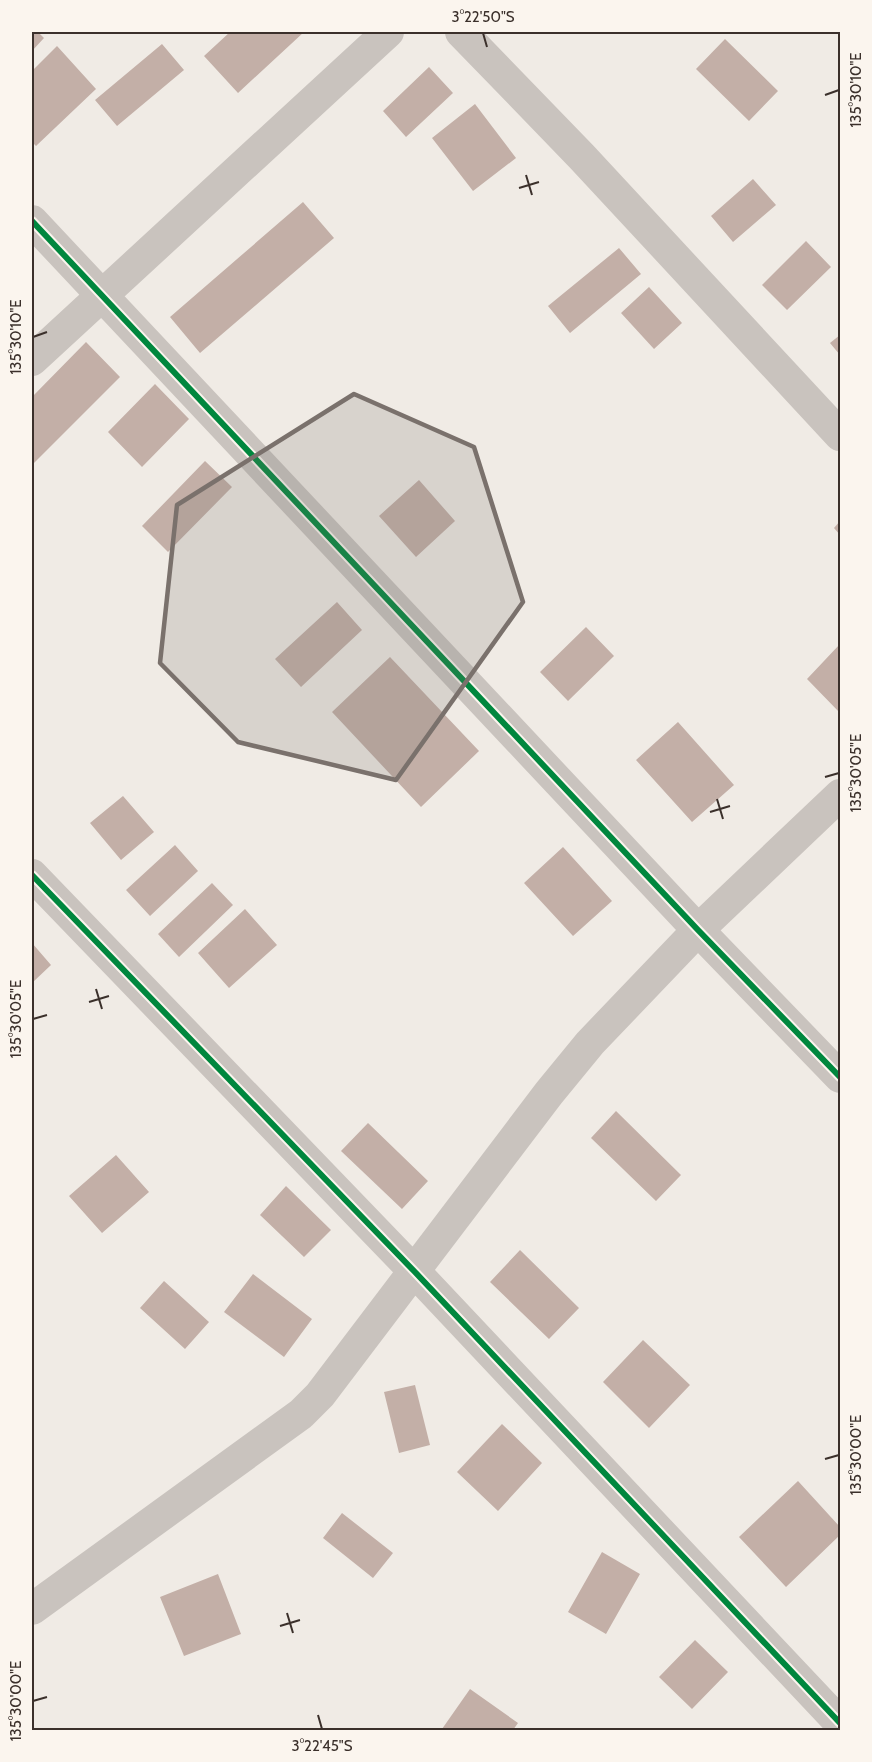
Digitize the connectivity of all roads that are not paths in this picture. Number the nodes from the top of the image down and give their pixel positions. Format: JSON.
{"nodes":[{"id":1,"x":388,"y":32,"type":"edge"},
{"id":2,"x":461,"y":32,"type":"edge"},
{"id":3,"x":32,"y":221,"type":"edge"},
{"id":4,"x":102,"y":294,"type":"junction"},
{"id":5,"x":32,"y":360,"type":"edge"},
{"id":6,"x":840,"y":435,"type":"edge"},
{"id":7,"x":840,"y":795,"type":"edge"},
{"id":8,"x":32,"y":875,"type":"edge"},
{"id":9,"x":698,"y":930,"type":"junction"},
{"id":10,"x":840,"y":1077,"type":"edge"},
{"id":11,"x":414,"y":1271,"type":"junction"},
{"id":12,"x":32,"y":1609,"type":"edge"},
{"id":13,"x":840,"y":1723,"type":"edge"}],
"edges":[{"from":1,"to":4,"type":"street"},
{"from":2,"to":6,"type":"street"},
{"from":3,"to":4,"type":"street"},
{"from":4,"to":5,"type":"street"},
{"from":4,"to":9,"type":"street"},
{"from":7,"to":9,"type":"street"},
{"from":8,"to":11,"type":"street"},
{"from":9,"to":10,"type":"street"},
{"from":9,"to":11,"type":"street"},
{"from":11,"to":12,"type":"street"},
{"from":11,"to":13,"type":"street"}]}
